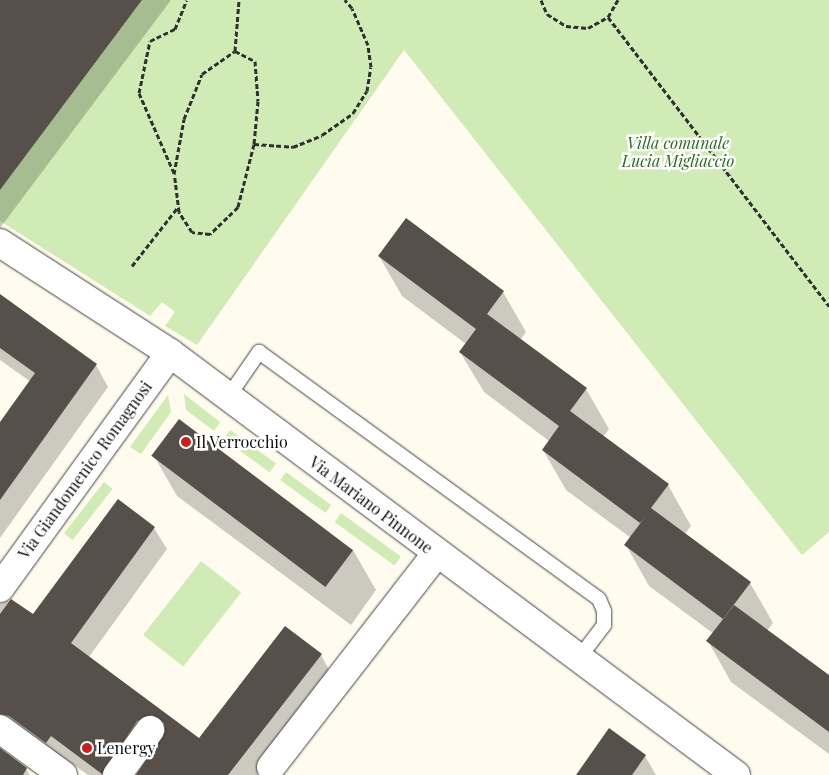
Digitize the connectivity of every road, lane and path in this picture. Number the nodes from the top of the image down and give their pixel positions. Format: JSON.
{"nodes":[{"id":1,"x":187,"y":0,"type":"edge"},
{"id":2,"x":239,"y":0,"type":"edge"},
{"id":3,"x":345,"y":0,"type":"edge"},
{"id":4,"x":541,"y":0,"type":"edge"},
{"id":5,"x":618,"y":0,"type":"edge"},
{"id":6,"x":608,"y":17,"type":"junction"},
{"id":7,"x":235,"y":51,"type":"junction"},
{"id":8,"x":254,"y":144,"type":"junction"},
{"id":9,"x":174,"y":174,"type":"junction"},
{"id":10,"x":178,"y":206,"type":"junction"},
{"id":11,"x":0,"y":243,"type":"edge"},
{"id":12,"x":132,"y":266,"type":"dead end"},
{"id":13,"x":829,"y":306,"type":"edge"},
{"id":14,"x":170,"y":353,"type":"junction"},
{"id":15,"x":228,"y":397,"type":"junction"},
{"id":16,"x":436,"y":554,"type":"junction"},
{"id":17,"x":0,"y":588,"type":"edge"},
{"id":18,"x":579,"y":658,"type":"junction"},
{"id":19,"x":0,"y":729,"type":"edge"},
{"id":20,"x":150,"y":730,"type":"dead end"},
{"id":21,"x":271,"y":767,"type":"dead end"},
{"id":22,"x":63,"y":775,"type":"edge"},
{"id":23,"x":117,"y":775,"type":"edge"},
{"id":24,"x":736,"y":775,"type":"edge"}],
"edges":[{"from":1,"to":9,"type":"path"},
{"from":2,"to":7,"type":"path"},
{"from":3,"to":8,"type":"path"},
{"from":4,"to":6,"type":"path"},
{"from":5,"to":6,"type":"path"},
{"from":6,"to":13,"type":"path"},
{"from":7,"to":8,"type":"path"},
{"from":7,"to":9,"type":"path"},
{"from":8,"to":10,"type":"path"},
{"from":9,"to":10,"type":"path"},
{"from":10,"to":12,"type":"path"},
{"from":11,"to":14,"type":"street","name":"Via Mariano Pinnone"},
{"from":14,"to":15,"type":"street","name":"Via Mariano Pinnone"},
{"from":14,"to":17,"type":"street","name":"Via Giandomenico Romagnosi"},
{"from":15,"to":16,"type":"street","name":"Via Mariano Pinnone"},
{"from":15,"to":18,"type":"lane"},
{"from":16,"to":18,"type":"street","name":"Via Mariano Pinnone"},
{"from":16,"to":21,"type":"street"},
{"from":18,"to":24,"type":"street","name":"Via Mariano Pinnone"},
{"from":19,"to":22,"type":"street"},
{"from":20,"to":23,"type":"street"}]}
